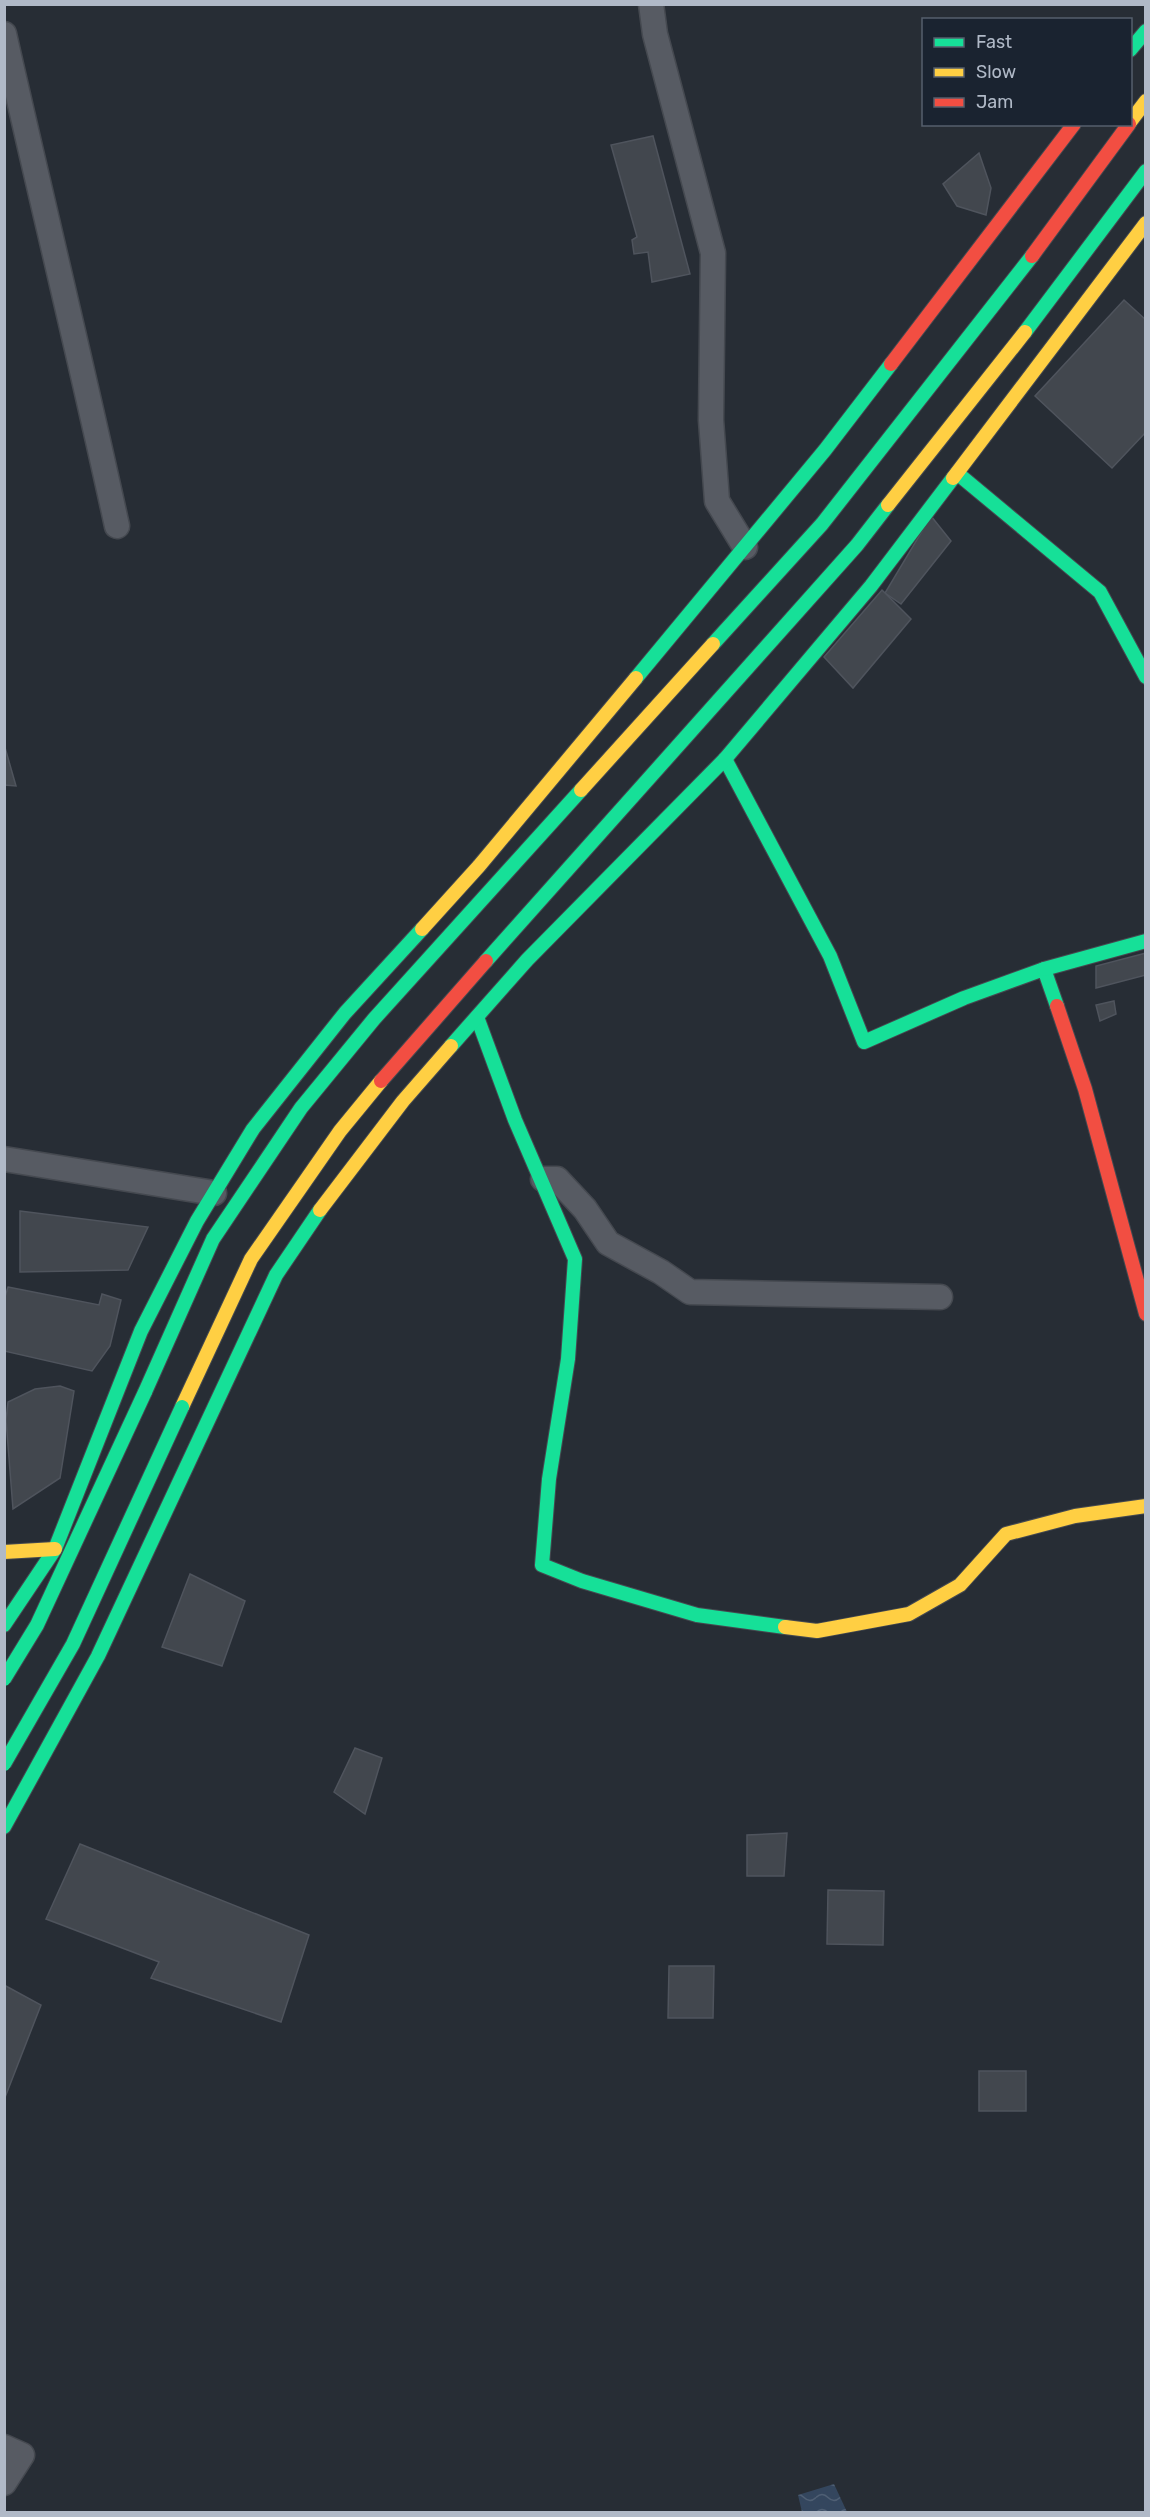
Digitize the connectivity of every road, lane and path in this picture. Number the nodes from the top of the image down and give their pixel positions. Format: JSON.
{"nodes":[{"id":1,"x":651,"y":4,"type":"edge"},
{"id":2,"x":1146,"y":31,"type":"edge"},
{"id":3,"x":4,"y":34,"type":"edge"},
{"id":4,"x":1132,"y":49,"type":"edge"},
{"id":5,"x":1146,"y":101,"type":"edge"},
{"id":6,"x":1132,"y":120,"type":"edge"},
{"id":7,"x":1072,"y":126,"type":"edge"},
{"id":8,"x":1128,"y":126,"type":"edge"},
{"id":9,"x":1146,"y":171,"type":"edge"},
{"id":10,"x":1146,"y":223,"type":"edge"},
{"id":11,"x":957,"y":473,"type":"junction"},
{"id":12,"x":117,"y":526,"type":"dead end"},
{"id":13,"x":745,"y":547,"type":"junction"},
{"id":14,"x":1146,"y":677,"type":"edge"},
{"id":15,"x":725,"y":759,"type":"junction"},
{"id":16,"x":1146,"y":941,"type":"edge"},
{"id":17,"x":1044,"y":969,"type":"junction"},
{"id":18,"x":477,"y":1017,"type":"junction"},
{"id":19,"x":4,"y":1159,"type":"edge"},
{"id":20,"x":543,"y":1179,"type":"junction"},
{"id":21,"x":214,"y":1193,"type":"junction"},
{"id":22,"x":940,"y":1297,"type":"dead end"},
{"id":23,"x":1146,"y":1314,"type":"edge"},
{"id":24,"x":1146,"y":1506,"type":"edge"},
{"id":25,"x":55,"y":1549,"type":"junction"},
{"id":26,"x":4,"y":1552,"type":"edge"},
{"id":27,"x":4,"y":1625,"type":"edge"},
{"id":28,"x":4,"y":1679,"type":"edge"},
{"id":29,"x":4,"y":1764,"type":"edge"},
{"id":30,"x":4,"y":1827,"type":"edge"},
{"id":31,"x":4,"y":2447,"type":"edge"},
{"id":32,"x":4,"y":2483,"type":"edge"}],
"edges":[{"from":1,"to":13,"type":"street"},
{"from":2,"to":4,"type":"main road"},
{"from":3,"to":12,"type":"street"},
{"from":5,"to":6,"type":"main road"},
{"from":7,"to":13,"type":"main road"},
{"from":8,"to":28,"type":"main road","bridge":true},
{"from":9,"to":29,"type":"main road","bridge":true},
{"from":10,"to":11,"type":"main road"},
{"from":11,"to":14,"type":"main road"},
{"from":11,"to":15,"type":"main road"},
{"from":13,"to":21,"type":"main road"},
{"from":15,"to":17,"type":"main road"},
{"from":15,"to":18,"type":"main road"},
{"from":16,"to":17,"type":"main road"},
{"from":17,"to":23,"type":"main road"},
{"from":18,"to":20,"type":"main road"},
{"from":18,"to":30,"type":"main road"},
{"from":19,"to":21,"type":"street"},
{"from":20,"to":22,"type":"street"},
{"from":20,"to":24,"type":"main road"},
{"from":21,"to":25,"type":"main road"},
{"from":25,"to":26,"type":"main road"},
{"from":25,"to":27,"type":"main road"},
{"from":31,"to":32,"type":"street"}]}
